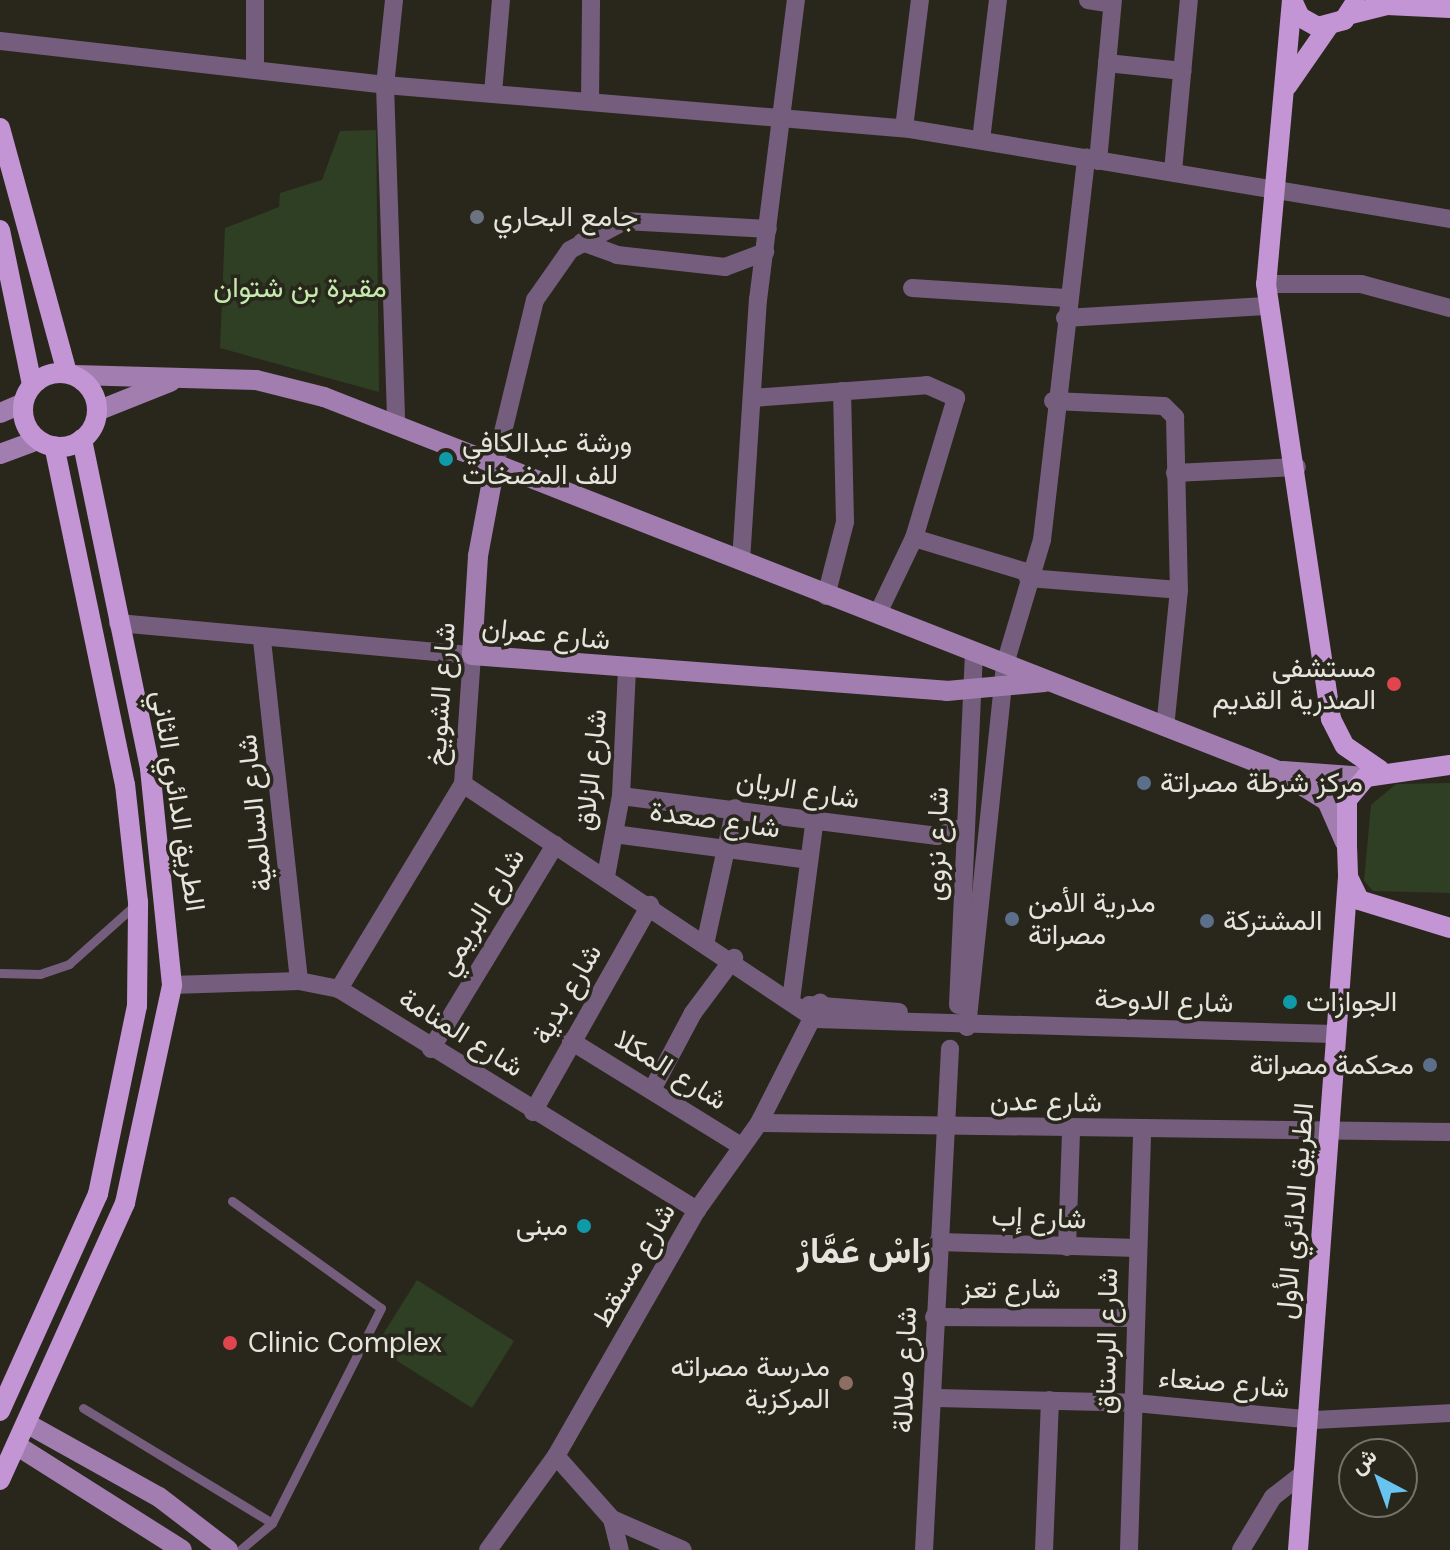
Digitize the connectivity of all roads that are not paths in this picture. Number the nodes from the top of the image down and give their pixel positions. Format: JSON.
{"nodes":[{"id":1,"x":255,"y":0,"type":"edge"},
{"id":2,"x":394,"y":0,"type":"edge"},
{"id":3,"x":501,"y":0,"type":"edge"},
{"id":4,"x":591,"y":0,"type":"edge"},
{"id":5,"x":796,"y":0,"type":"edge"},
{"id":6,"x":920,"y":0,"type":"edge"},
{"id":7,"x":998,"y":0,"type":"edge"},
{"id":8,"x":1088,"y":0,"type":"edge"},
{"id":9,"x":1189,"y":0,"type":"edge"},
{"id":10,"x":1292,"y":0,"type":"edge"},
{"id":11,"x":1112,"y":2,"type":"edge"},
{"id":12,"x":1411,"y":4,"type":"edge"},
{"id":13,"x":1353,"y":7,"type":"edge"},
{"id":14,"x":1450,"y":8,"type":"edge"},
{"id":15,"x":1328,"y":27,"type":"junction"},
{"id":16,"x":0,"y":41,"type":"edge"},
{"id":17,"x":1107,"y":63,"type":"junction"},
{"id":18,"x":255,"y":67,"type":"junction"},
{"id":19,"x":1183,"y":71,"type":"junction"},
{"id":20,"x":385,"y":85,"type":"junction"},
{"id":21,"x":1285,"y":90,"type":"junction"},
{"id":22,"x":493,"y":93,"type":"junction"},
{"id":23,"x":590,"y":101,"type":"junction"},
{"id":24,"x":783,"y":116,"type":"junction"},
{"id":25,"x":0,"y":128,"type":"edge"},
{"id":26,"x":904,"y":128,"type":"junction"},
{"id":27,"x":981,"y":140,"type":"junction"},
{"id":28,"x":1092,"y":160,"type":"junction"},
{"id":29,"x":1173,"y":171,"type":"junction"},
{"id":30,"x":1271,"y":188,"type":"junction"},
{"id":31,"x":1450,"y":219,"type":"edge"},
{"id":32,"x":768,"y":229,"type":"junction"},
{"id":33,"x":0,"y":230,"type":"edge"},
{"id":34,"x":582,"y":242,"type":"junction"},
{"id":35,"x":765,"y":252,"type":"junction"},
{"id":36,"x":1266,"y":284,"type":"junction"},
{"id":37,"x":912,"y":288,"type":"dead end"},
{"id":38,"x":1066,"y":298,"type":"junction"},
{"id":39,"x":1270,"y":306,"type":"junction"},
{"id":40,"x":1450,"y":308,"type":"edge"},
{"id":41,"x":1065,"y":318,"type":"junction"},
{"id":42,"x":71,"y":374,"type":"junction"},
{"id":43,"x":177,"y":379,"type":"junction"},
{"id":44,"x":32,"y":384,"type":"junction"},
{"id":45,"x":842,"y":391,"type":"junction"},
{"id":46,"x":752,"y":398,"type":"junction"},
{"id":47,"x":1053,"y":401,"type":"junction"},
{"id":48,"x":23,"y":403,"type":"junction"},
{"id":49,"x":97,"y":411,"type":"junction"},
{"id":50,"x":0,"y":413,"type":"edge"},
{"id":51,"x":396,"y":423,"type":"junction"},
{"id":52,"x":82,"y":439,"type":"junction"},
{"id":53,"x":46,"y":443,"type":"junction"},
{"id":54,"x":0,"y":454,"type":"edge"},
{"id":55,"x":495,"y":465,"type":"junction"},
{"id":56,"x":1297,"y":467,"type":"junction"},
{"id":57,"x":1175,"y":473,"type":"junction"},
{"id":58,"x":914,"y":538,"type":"junction"},
{"id":59,"x":741,"y":561,"type":"junction"},
{"id":60,"x":1031,"y":576,"type":"junction"},
{"id":61,"x":1179,"y":590,"type":"junction"},
{"id":62,"x":826,"y":596,"type":"junction"},
{"id":63,"x":878,"y":613,"type":"junction"},
{"id":64,"x":118,"y":623,"type":"junction"},
{"id":65,"x":262,"y":640,"type":"junction"},
{"id":66,"x":974,"y":652,"type":"junction"},
{"id":67,"x":472,"y":655,"type":"junction"},
{"id":68,"x":1005,"y":664,"type":"junction"},
{"id":69,"x":627,"y":670,"type":"junction"},
{"id":70,"x":1048,"y":682,"type":"junction"},
{"id":71,"x":1002,"y":688,"type":"junction"},
{"id":72,"x":971,"y":689,"type":"junction"},
{"id":73,"x":1165,"y":727,"type":"junction"},
{"id":74,"x":1450,"y":765,"type":"edge"},
{"id":75,"x":1279,"y":771,"type":"junction"},
{"id":76,"x":1373,"y":773,"type":"junction"},
{"id":77,"x":463,"y":784,"type":"junction"},
{"id":78,"x":621,"y":796,"type":"junction"},
{"id":79,"x":735,"y":808,"type":"junction"},
{"id":80,"x":814,"y":825,"type":"junction"},
{"id":81,"x":965,"y":827,"type":"junction"},
{"id":82,"x":614,"y":834,"type":"junction"},
{"id":83,"x":555,"y":845,"type":"junction"},
{"id":84,"x":1347,"y":846,"type":"junction"},
{"id":85,"x":727,"y":850,"type":"junction"},
{"id":86,"x":809,"y":860,"type":"junction"},
{"id":87,"x":606,"y":876,"type":"junction"},
{"id":88,"x":1348,"y":877,"type":"junction"},
{"id":89,"x":138,"y":902,"type":"junction"},
{"id":90,"x":650,"y":905,"type":"junction"},
{"id":91,"x":1450,"y":928,"type":"edge"},
{"id":92,"x":706,"y":940,"type":"junction"},
{"id":93,"x":734,"y":958,"type":"junction"},
{"id":94,"x":0,"y":973,"type":"edge"},
{"id":95,"x":299,"y":981,"type":"junction"},
{"id":96,"x":172,"y":985,"type":"junction"},
{"id":97,"x":339,"y":989,"type":"junction"},
{"id":98,"x":807,"y":1007,"type":"junction"},
{"id":99,"x":964,"y":1019,"type":"junction"},
{"id":100,"x":939,"y":1025,"type":"junction"},
{"id":101,"x":1334,"y":1034,"type":"junction"},
{"id":102,"x":571,"y":1041,"type":"junction"},
{"id":103,"x":431,"y":1049,"type":"junction"},
{"id":104,"x":950,"y":1049,"type":"junction"},
{"id":105,"x":652,"y":1090,"type":"junction"},
{"id":106,"x":533,"y":1112,"type":"junction"},
{"id":107,"x":759,"y":1123,"type":"junction"},
{"id":108,"x":948,"y":1128,"type":"junction"},
{"id":109,"x":1071,"y":1131,"type":"junction"},
{"id":110,"x":1333,"y":1131,"type":"junction"},
{"id":111,"x":1142,"y":1132,"type":"junction"},
{"id":112,"x":1450,"y":1132,"type":"edge"},
{"id":113,"x":741,"y":1146,"type":"junction"},
{"id":114,"x":232,"y":1201,"type":"dead end"},
{"id":115,"x":697,"y":1210,"type":"junction"},
{"id":116,"x":938,"y":1242,"type":"junction"},
{"id":117,"x":1067,"y":1247,"type":"junction"},
{"id":118,"x":1137,"y":1248,"type":"junction"},
{"id":119,"x":934,"y":1317,"type":"junction"},
{"id":120,"x":1136,"y":1318,"type":"junction"},
{"id":121,"x":937,"y":1398,"type":"junction"},
{"id":122,"x":1050,"y":1400,"type":"junction"},
{"id":123,"x":1135,"y":1403,"type":"junction"},
{"id":124,"x":83,"y":1408,"type":"dead end"},
{"id":125,"x":0,"y":1411,"type":"edge"},
{"id":126,"x":1450,"y":1413,"type":"edge"},
{"id":127,"x":1310,"y":1419,"type":"junction"},
{"id":128,"x":26,"y":1423,"type":"junction"},
{"id":129,"x":16,"y":1445,"type":"junction"},
{"id":130,"x":556,"y":1456,"type":"junction"},
{"id":131,"x":1302,"y":1474,"type":"junction"},
{"id":132,"x":0,"y":1480,"type":"edge"},
{"id":133,"x":612,"y":1519,"type":"junction"},
{"id":134,"x":272,"y":1523,"type":"junction"},
{"id":135,"x":182,"y":1550,"type":"edge"},
{"id":136,"x":228,"y":1550,"type":"edge"},
{"id":137,"x":240,"y":1550,"type":"edge"},
{"id":138,"x":488,"y":1550,"type":"edge"},
{"id":139,"x":620,"y":1550,"type":"edge"},
{"id":140,"x":683,"y":1550,"type":"edge"},
{"id":141,"x":924,"y":1550,"type":"edge"},
{"id":142,"x":1044,"y":1550,"type":"edge"},
{"id":143,"x":1129,"y":1550,"type":"edge"},
{"id":144,"x":1241,"y":1550,"type":"edge"},
{"id":145,"x":1298,"y":1550,"type":"edge"}],
"edges":[{"from":1,"to":18,"type":"street"},
{"from":2,"to":20,"type":"street"},
{"from":3,"to":22,"type":"street"},
{"from":4,"to":23,"type":"street"},
{"from":5,"to":24,"type":"street"},
{"from":6,"to":26,"type":"street"},
{"from":7,"to":27,"type":"street"},
{"from":8,"to":11,"type":"street"},
{"from":9,"to":19,"type":"street"},
{"from":10,"to":15,"type":"main road"},
{"from":10,"to":21,"type":"main road"},
{"from":11,"to":17,"type":"street","name":"شارع نزوى"},
{"from":12,"to":13,"type":"main road"},
{"from":12,"to":14,"type":"main road"},
{"from":13,"to":15,"type":"main road"},
{"from":15,"to":21,"type":"main road"},
{"from":16,"to":18,"type":"street"},
{"from":17,"to":19,"type":"street"},
{"from":17,"to":28,"type":"street","name":"شارع نزوى"},
{"from":18,"to":20,"type":"street"},
{"from":19,"to":29,"type":"street"},
{"from":20,"to":22,"type":"street"},
{"from":20,"to":51,"type":"street"},
{"from":21,"to":30,"type":"main road"},
{"from":22,"to":23,"type":"street"},
{"from":23,"to":24,"type":"street"},
{"from":24,"to":26,"type":"street"},
{"from":24,"to":32,"type":"street"},
{"from":25,"to":42,"type":"main road"},
{"from":26,"to":27,"type":"street"},
{"from":27,"to":28,"type":"street"},
{"from":28,"to":29,"type":"street"},
{"from":28,"to":38,"type":"street","name":"شارع نزوى"},
{"from":29,"to":30,"type":"street"},
{"from":30,"to":31,"type":"street"},
{"from":30,"to":36,"type":"main road"},
{"from":32,"to":34,"type":"street"},
{"from":32,"to":35,"type":"street"},
{"from":33,"to":44,"type":"main road"},
{"from":34,"to":35,"type":"street"},
{"from":34,"to":55,"type":"street"},
{"from":35,"to":46,"type":"street"},
{"from":36,"to":39,"type":"main road"},
{"from":36,"to":40,"type":"street"},
{"from":37,"to":38,"type":"street"},
{"from":38,"to":41,"type":"street","name":"شارع نزوى"},
{"from":39,"to":41,"type":"street"},
{"from":39,"to":56,"type":"main road"},
{"from":41,"to":47,"type":"street","name":"شارع نزوى"},
{"from":42,"to":43,"type":"main road"},
{"from":42,"to":44,"type":"main road"},
{"from":42,"to":49,"type":"main road"},
{"from":43,"to":49,"type":"main road"},
{"from":43,"to":51,"type":"main road"},
{"from":44,"to":48,"type":"main road"},
{"from":45,"to":46,"type":"street"},
{"from":45,"to":58,"type":"street"},
{"from":45,"to":62,"type":"street"},
{"from":46,"to":59,"type":"street"},
{"from":47,"to":57,"type":"street"},
{"from":47,"to":60,"type":"street","name":"شارع نزوى"},
{"from":48,"to":50,"type":"main road"},
{"from":48,"to":53,"type":"main road"},
{"from":49,"to":52,"type":"main road"},
{"from":51,"to":55,"type":"main road"},
{"from":52,"to":53,"type":"main road"},
{"from":52,"to":64,"type":"main road","name":"الطريق الدائري الثاني"},
{"from":53,"to":54,"type":"main road"},
{"from":53,"to":89,"type":"main road","name":"الطريق الدائري الثاني"},
{"from":55,"to":59,"type":"main road"},
{"from":55,"to":67,"type":"main road","name":"شارع الشويخ"},
{"from":56,"to":57,"type":"street"},
{"from":56,"to":76,"type":"main road"},
{"from":57,"to":61,"type":"street"},
{"from":58,"to":60,"type":"street"},
{"from":58,"to":63,"type":"street"},
{"from":59,"to":62,"type":"main road"},
{"from":60,"to":61,"type":"street"},
{"from":60,"to":68,"type":"street","name":"شارع نزوى"},
{"from":61,"to":73,"type":"street"},
{"from":62,"to":63,"type":"main road"},
{"from":63,"to":66,"type":"main road"},
{"from":64,"to":65,"type":"street","name":"شارع عمران"},
{"from":64,"to":96,"type":"main road","name":"الطريق الدائري الثاني"},
{"from":65,"to":67,"type":"street","name":"شارع عمران"},
{"from":65,"to":95,"type":"street","name":"شارع السالمية"},
{"from":66,"to":68,"type":"main road"},
{"from":66,"to":72,"type":"street","name":"شارع نزوى"},
{"from":67,"to":69,"type":"main road","name":"شارع عمران"},
{"from":67,"to":77,"type":"street","name":"شارع الشويخ"},
{"from":68,"to":70,"type":"main road"},
{"from":68,"to":71,"type":"street","name":"شارع نزوى"},
{"from":69,"to":72,"type":"main road","name":"شارع عمران"},
{"from":69,"to":78,"type":"street","name":"شارع الزلاق"},
{"from":70,"to":71,"type":"main road","name":"شارع عمران"},
{"from":70,"to":73,"type":"main road"},
{"from":71,"to":72,"type":"main road","name":"شارع عمران"},
{"from":71,"to":99,"type":"street","name":"شارع نزوى"},
{"from":72,"to":81,"type":"street","name":"شارع نزوى"},
{"from":73,"to":75,"type":"main road"},
{"from":74,"to":76,"type":"main road"},
{"from":75,"to":76,"type":"main road"},
{"from":75,"to":84,"type":"main road"},
{"from":76,"to":84,"type":"main road","name":"الطريق الدائري الأول"},
{"from":77,"to":83,"type":"street"},
{"from":77,"to":97,"type":"street","name":"شارع الشويخ"},
{"from":78,"to":79,"type":"street","name":"شارع الريان"},
{"from":78,"to":82,"type":"street","name":"شارع الزلاق"},
{"from":79,"to":80,"type":"street","name":"شارع الريان"},
{"from":79,"to":85,"type":"street"},
{"from":80,"to":81,"type":"street","name":"شارع الريان"},
{"from":80,"to":86,"type":"street"},
{"from":81,"to":99,"type":"street","name":"شارع نزوى"},
{"from":82,"to":85,"type":"street","name":"شارع صعدة"},
{"from":82,"to":87,"type":"street","name":"شارع الزلاق"},
{"from":83,"to":87,"type":"street"},
{"from":83,"to":103,"type":"street","name":"شارع البريمي"},
{"from":84,"to":88,"type":"main road","name":"الطريق الدائري الأول"},
{"from":85,"to":86,"type":"street","name":"شارع صعدة"},
{"from":85,"to":92,"type":"street"},
{"from":86,"to":98,"type":"street"},
{"from":87,"to":90,"type":"street"},
{"from":88,"to":91,"type":"main road"},
{"from":88,"to":101,"type":"main road","name":"الطريق الدائري الأول"},
{"from":89,"to":94,"type":"lane"},
{"from":89,"to":125,"type":"main road","name":"الطريق الدائري الثاني"},
{"from":90,"to":92,"type":"street"},
{"from":90,"to":102,"type":"street","name":"شارع بدية"},
{"from":92,"to":93,"type":"street"},
{"from":93,"to":98,"type":"street"},
{"from":93,"to":105,"type":"street"},
{"from":95,"to":96,"type":"street","name":"شارع المنامة"},
{"from":95,"to":97,"type":"street","name":"شارع المنامة"},
{"from":96,"to":128,"type":"main road","name":"الطريق الدائري الثاني"},
{"from":97,"to":103,"type":"street","name":"شارع المنامة"},
{"from":98,"to":99,"type":"street"},
{"from":98,"to":100,"type":"street"},
{"from":98,"to":107,"type":"street","name":"شارع مسقط"},
{"from":99,"to":100,"type":"street"},
{"from":99,"to":101,"type":"street","name":"شارع الدوحة"},
{"from":99,"to":104,"type":"street"},
{"from":100,"to":104,"type":"street"},
{"from":101,"to":110,"type":"main road","name":"الطريق الدائري الأول"},
{"from":102,"to":105,"type":"street","name":"شارع المكلا"},
{"from":102,"to":106,"type":"street","name":"شارع بدية"},
{"from":103,"to":106,"type":"street","name":"شارع المنامة"},
{"from":104,"to":108,"type":"street","name":"شارع صلالة"},
{"from":105,"to":113,"type":"street","name":"شارع المكلا"},
{"from":106,"to":115,"type":"street","name":"شارع المنامة"},
{"from":107,"to":108,"type":"street","name":"شارع عدن"},
{"from":107,"to":113,"type":"street","name":"شارع مسقط"},
{"from":108,"to":109,"type":"street","name":"شارع عدن"},
{"from":108,"to":116,"type":"street","name":"شارع صلالة"},
{"from":109,"to":111,"type":"street","name":"شارع عدن"},
{"from":109,"to":117,"type":"street"},
{"from":110,"to":111,"type":"street","name":"شارع عدن"},
{"from":110,"to":112,"type":"street","name":"شارع عدن"},
{"from":110,"to":127,"type":"main road","name":"الطريق الدائري الأول"},
{"from":111,"to":118,"type":"street","name":"شارع الرستاق"},
{"from":113,"to":115,"type":"street","name":"شارع مسقط"},
{"from":114,"to":134,"type":"lane"},
{"from":115,"to":130,"type":"street","name":"شارع مسقط"},
{"from":116,"to":117,"type":"street","name":"شارع إب"},
{"from":116,"to":119,"type":"street","name":"شارع صلالة"},
{"from":117,"to":118,"type":"street","name":"شارع إب"},
{"from":118,"to":120,"type":"street","name":"شارع الرستاق"},
{"from":119,"to":120,"type":"street","name":"شارع تعز"},
{"from":119,"to":121,"type":"street","name":"شارع صلالة"},
{"from":120,"to":123,"type":"street","name":"شارع الرستاق"},
{"from":121,"to":122,"type":"street","name":"شارع صنعاء"},
{"from":121,"to":141,"type":"street","name":"شارع صلالة"},
{"from":122,"to":123,"type":"street","name":"شارع صنعاء"},
{"from":122,"to":142,"type":"street"},
{"from":123,"to":127,"type":"street","name":"شارع صنعاء"},
{"from":123,"to":143,"type":"street","name":"شارع الرستاق"},
{"from":124,"to":134,"type":"lane"},
{"from":126,"to":127,"type":"street","name":"شارع صنعاء"},
{"from":127,"to":131,"type":"main road","name":"الطريق الدائري الأول"},
{"from":128,"to":129,"type":"main road","name":"الطريق الدائري الثاني"},
{"from":128,"to":136,"type":"main road"},
{"from":129,"to":132,"type":"main road","name":"الطريق الدائري الثاني"},
{"from":129,"to":135,"type":"main road"},
{"from":130,"to":133,"type":"street"},
{"from":130,"to":138,"type":"street","name":"شارع مسقط"},
{"from":131,"to":144,"type":"street"},
{"from":131,"to":145,"type":"main road","name":"الطريق الدائري الأول"},
{"from":133,"to":139,"type":"street"},
{"from":133,"to":140,"type":"street"},
{"from":134,"to":137,"type":"lane"}]}
